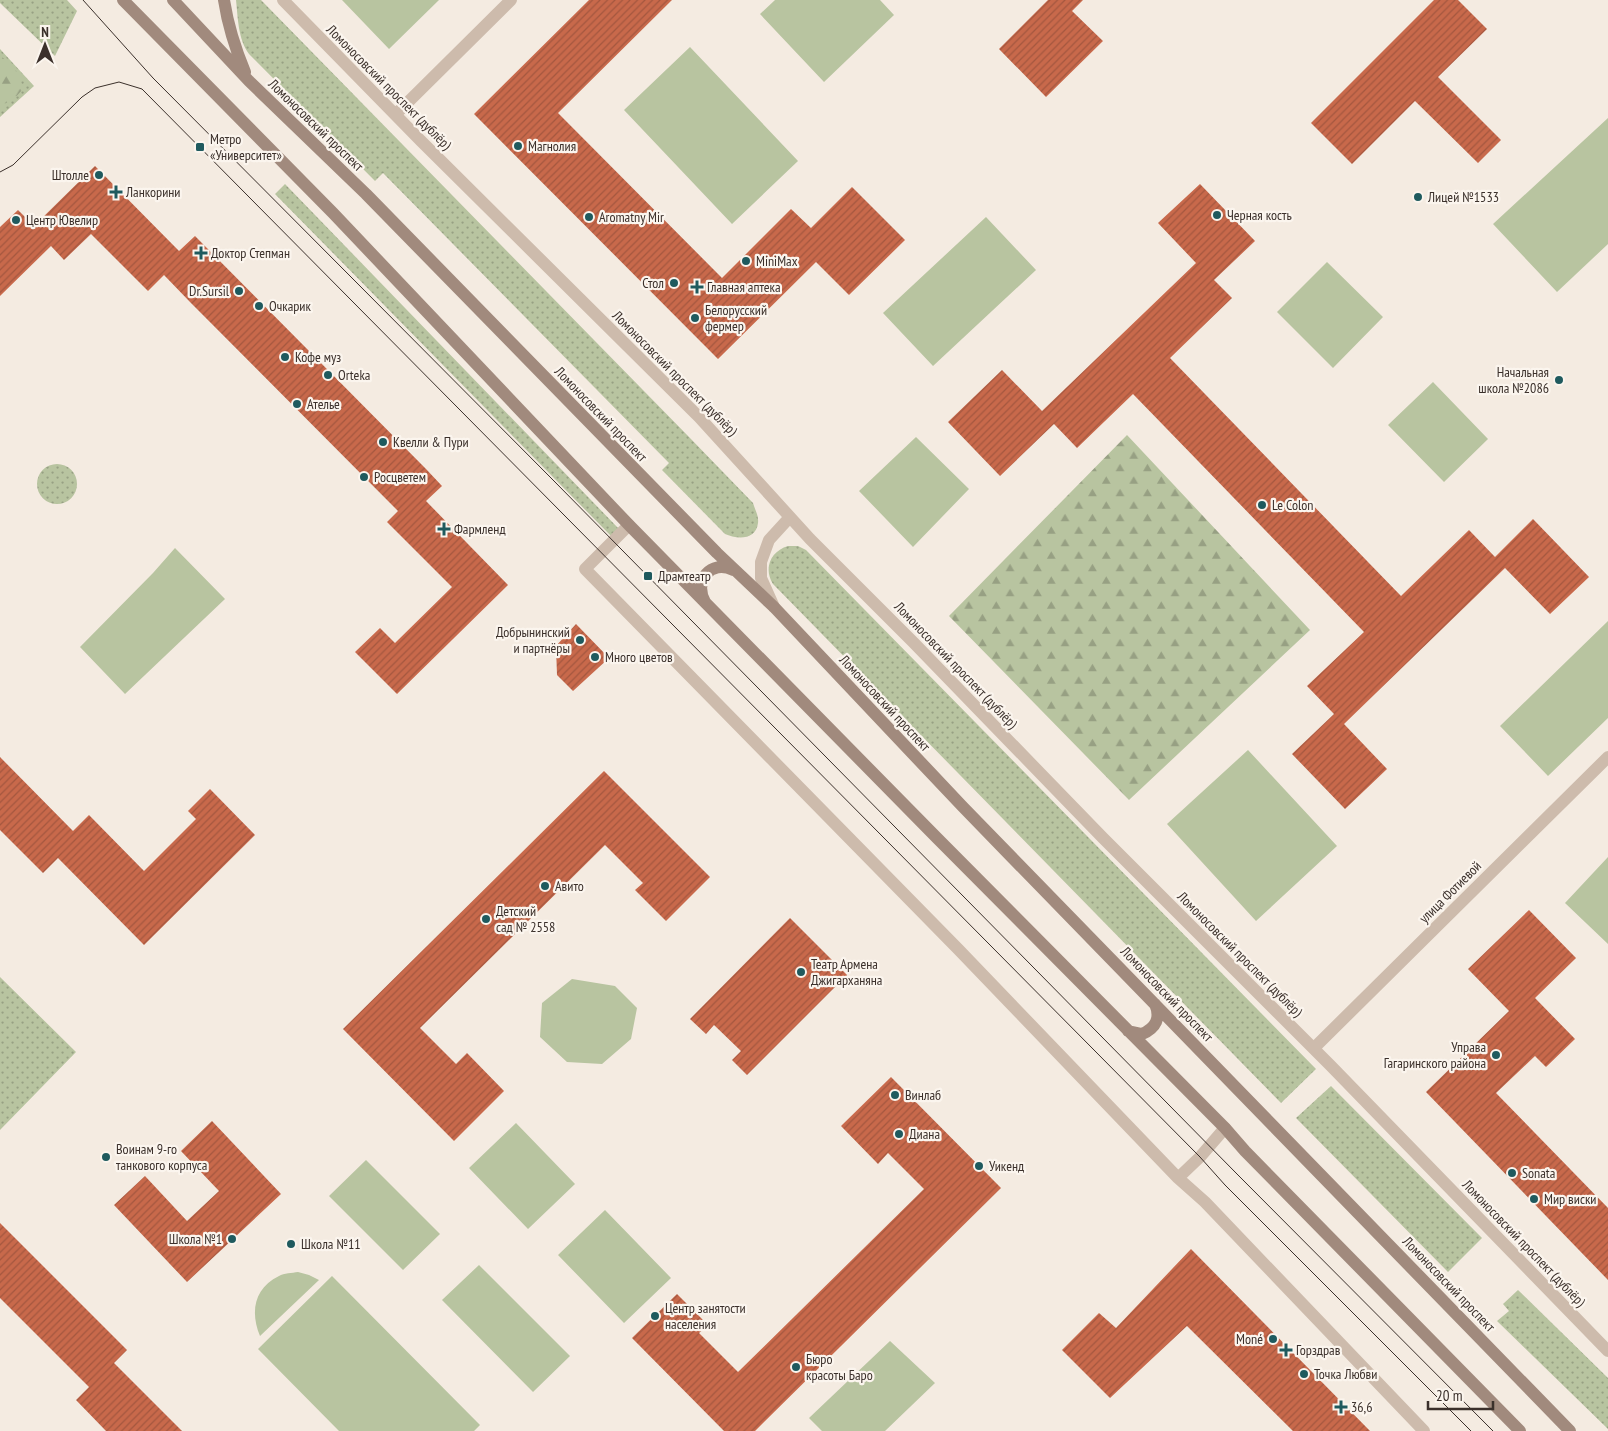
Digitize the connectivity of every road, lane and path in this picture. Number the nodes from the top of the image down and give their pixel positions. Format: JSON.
{"nodes":[{"id":1,"x":123,"y":0,"type":"edge"},
{"id":2,"x":173,"y":0,"type":"edge"},
{"id":3,"x":224,"y":0,"type":"edge"},
{"id":4,"x":283,"y":0,"type":"edge"},
{"id":5,"x":512,"y":0,"type":"edge"},
{"id":6,"x":249,"y":81,"type":"junction"},
{"id":7,"x":396,"y":114,"type":"junction"},
{"id":8,"x":790,"y":517,"type":"junction"},
{"id":9,"x":629,"y":525,"type":"junction"},
{"id":10,"x":735,"y":571,"type":"junction"},
{"id":11,"x":706,"y":602,"type":"junction"},
{"id":12,"x":774,"y":607,"type":"junction"},
{"id":13,"x":1608,"y":757,"type":"edge"},
{"id":14,"x":1156,"y":1004,"type":"junction"},
{"id":15,"x":1128,"y":1031,"type":"junction"},
{"id":16,"x":1314,"y":1048,"type":"junction"},
{"id":17,"x":1225,"y":1128,"type":"junction"},
{"id":18,"x":1178,"y":1178,"type":"junction"},
{"id":19,"x":1608,"y":1351,"type":"edge"},
{"id":20,"x":1424,"y":1431,"type":"edge"},
{"id":21,"x":1520,"y":1431,"type":"edge"},
{"id":22,"x":1570,"y":1431,"type":"edge"}],
"edges":[{"from":1,"to":9,"type":"main road"},
{"from":2,"to":6,"type":"main road","name":"Ломоносовский проспект"},
{"from":3,"to":6,"type":"main road"},
{"from":4,"to":7,"type":"street","name":"Ломоносовский проспект (дублёр)"},
{"from":5,"to":7,"type":"street"},
{"from":6,"to":10,"type":"main road","name":"Ломоносовский проспект"},
{"from":7,"to":8,"type":"street","name":"Ломоносовский проспект (дублёр)"},
{"from":8,"to":12,"type":"street"},
{"from":8,"to":16,"type":"street","name":"Ломоносовский проспект (дублёр)"},
{"from":9,"to":11,"type":"main road"},
{"from":9,"to":18,"type":"street"},
{"from":10,"to":11,"type":"main road"},
{"from":10,"to":12,"type":"main road","name":"Ломоносовский проспект"},
{"from":11,"to":15,"type":"main road"},
{"from":12,"to":14,"type":"main road","name":"Ломоносовский проспект"},
{"from":13,"to":16,"type":"street","name":"улица Фотиевой"},
{"from":14,"to":15,"type":"main road"},
{"from":14,"to":22,"type":"main road","name":"Ломоносовский проспект"},
{"from":15,"to":17,"type":"main road"},
{"from":16,"to":19,"type":"street","name":"Ломоносовский проспект (дублёр)"},
{"from":17,"to":18,"type":"street"},
{"from":17,"to":21,"type":"main road"},
{"from":18,"to":20,"type":"street"}]}
